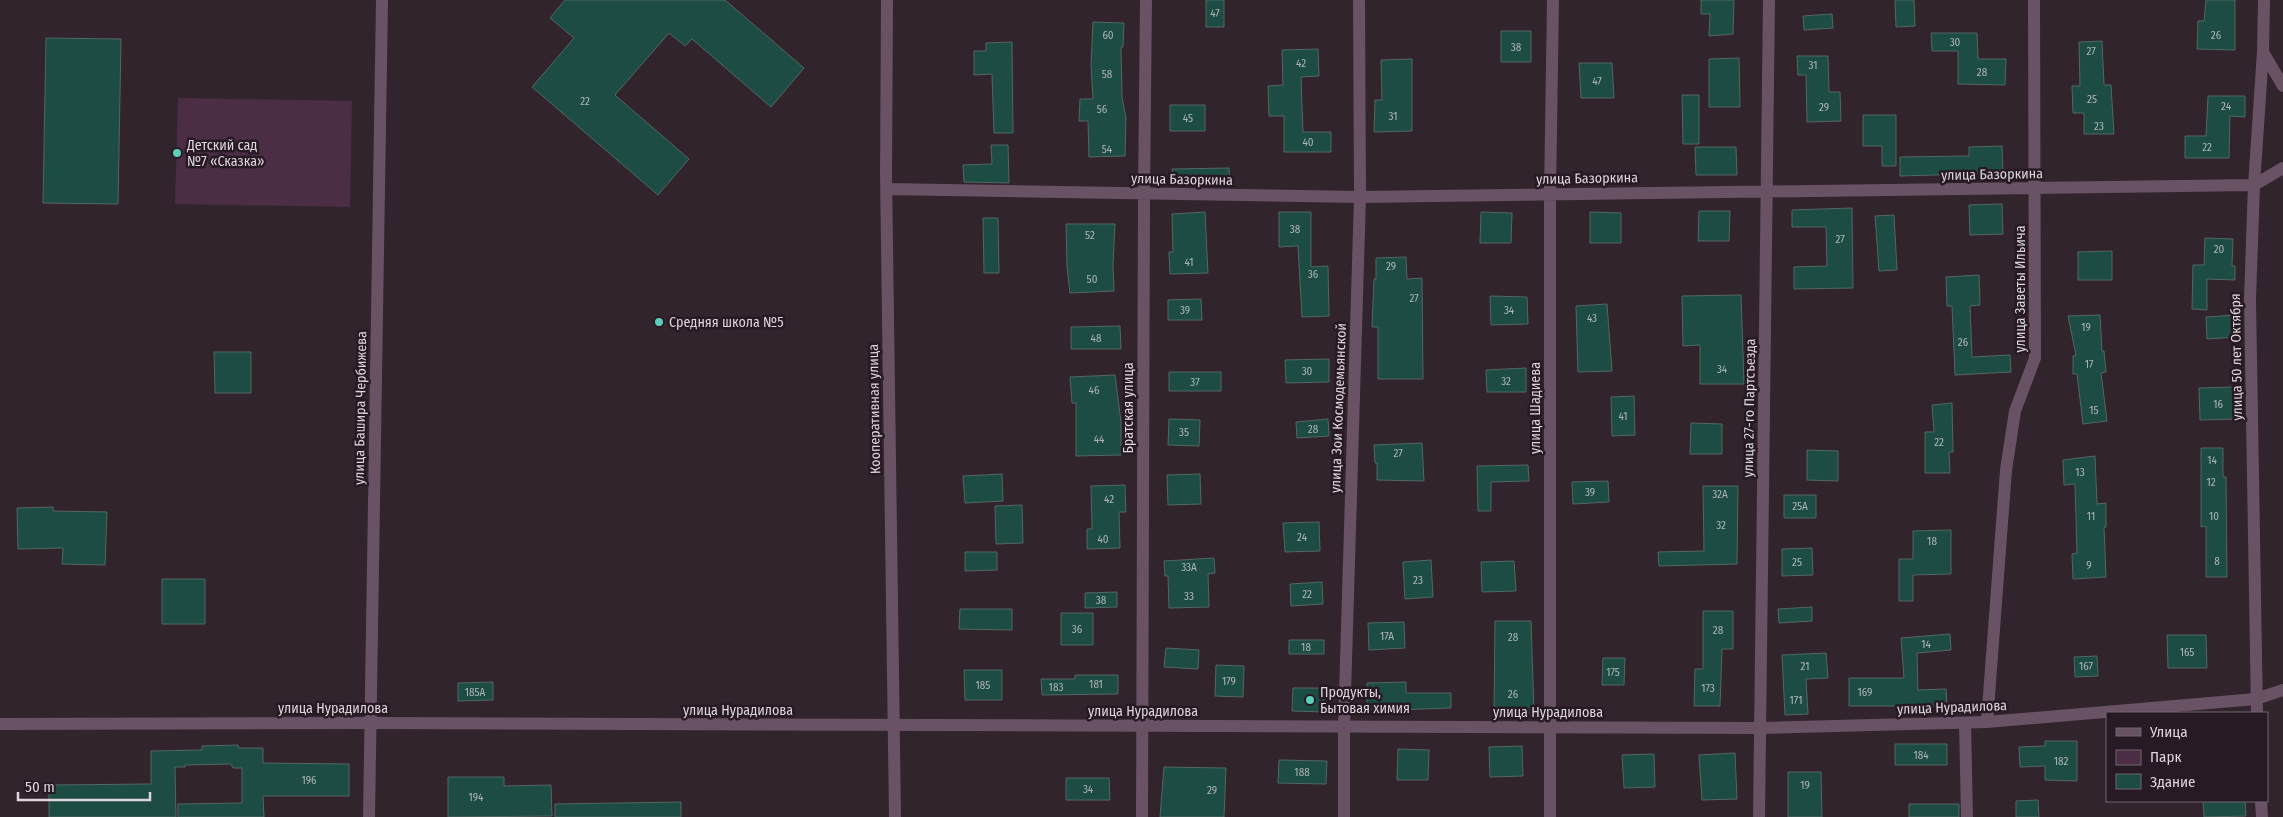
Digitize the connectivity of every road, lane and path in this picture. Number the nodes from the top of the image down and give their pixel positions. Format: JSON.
{"nodes":[{"id":1,"x":382,"y":0,"type":"edge"},
{"id":2,"x":887,"y":0,"type":"edge"},
{"id":3,"x":1146,"y":0,"type":"edge"},
{"id":4,"x":1359,"y":0,"type":"edge"},
{"id":5,"x":1553,"y":0,"type":"edge"},
{"id":6,"x":1768,"y":0,"type":"edge"},
{"id":7,"x":2034,"y":0,"type":"edge"},
{"id":8,"x":2264,"y":0,"type":"edge"},
{"id":9,"x":2263,"y":52,"type":"junction"},
{"id":10,"x":2283,"y":86,"type":"edge"},
{"id":11,"x":2283,"y":168,"type":"edge"},
{"id":12,"x":2254,"y":185,"type":"junction"},
{"id":13,"x":887,"y":189,"type":"junction"},
{"id":14,"x":2036,"y":189,"type":"junction"},
{"id":15,"x":1768,"y":192,"type":"junction"},
{"id":16,"x":1144,"y":193,"type":"junction"},
{"id":17,"x":1550,"y":194,"type":"junction"},
{"id":18,"x":1360,"y":197,"type":"junction"},
{"id":19,"x":2283,"y":690,"type":"edge"},
{"id":20,"x":2256,"y":699,"type":"junction"},
{"id":21,"x":2257,"y":712,"type":"edge"},
{"id":22,"x":1987,"y":722,"type":"junction"},
{"id":23,"x":371,"y":723,"type":"junction"},
{"id":24,"x":1965,"y":723,"type":"junction"},
{"id":25,"x":0,"y":724,"type":"edge"},
{"id":26,"x":892,"y":725,"type":"junction"},
{"id":27,"x":1142,"y":726,"type":"junction"},
{"id":28,"x":1550,"y":726,"type":"junction"},
{"id":29,"x":1344,"y":727,"type":"junction"},
{"id":30,"x":1759,"y":728,"type":"junction"},
{"id":31,"x":2261,"y":802,"type":"edge"},
{"id":32,"x":369,"y":817,"type":"edge"},
{"id":33,"x":895,"y":817,"type":"edge"},
{"id":34,"x":1142,"y":817,"type":"edge"},
{"id":35,"x":1344,"y":817,"type":"edge"},
{"id":36,"x":1550,"y":817,"type":"edge"},
{"id":37,"x":1758,"y":817,"type":"edge"},
{"id":38,"x":1967,"y":817,"type":"edge"},
{"id":39,"x":2262,"y":817,"type":"edge"}],
"edges":[{"from":1,"to":23,"type":"street","name":"улица Башира Чербижева"},
{"from":2,"to":13,"type":"street","name":"Кооперативная улица"},
{"from":3,"to":16,"type":"street","name":"Братская улица"},
{"from":4,"to":18,"type":"street","name":"улица Зои Космодемьянской"},
{"from":5,"to":17,"type":"street","name":"улица Шадиева"},
{"from":6,"to":15,"type":"street","name":"улица 27-го Партсъезда"},
{"from":7,"to":14,"type":"street","name":"улица Заветы Ильича"},
{"from":8,"to":9,"type":"street","name":"улица 50 лет Октября"},
{"from":9,"to":10,"type":"street"},
{"from":9,"to":12,"type":"street","name":"улица 50 лет Октября"},
{"from":11,"to":12,"type":"street","name":"улица Базоркина"},
{"from":12,"to":14,"type":"street","name":"улица Базоркина"},
{"from":12,"to":20,"type":"street","name":"улица 50 лет Октября"},
{"from":13,"to":16,"type":"street","name":"улица Базоркина"},
{"from":13,"to":26,"type":"street","name":"Кооперативная улица"},
{"from":14,"to":15,"type":"street","name":"улица Базоркина"},
{"from":14,"to":22,"type":"street","name":"улица Заветы Ильича"},
{"from":15,"to":17,"type":"street","name":"улица Базоркина"},
{"from":15,"to":30,"type":"street","name":"улица 27-го Партсъезда"},
{"from":16,"to":18,"type":"street","name":"улица Базоркина"},
{"from":16,"to":27,"type":"street","name":"Братская улица"},
{"from":17,"to":18,"type":"street","name":"улица Базоркина"},
{"from":17,"to":28,"type":"street","name":"улица Шадиева"},
{"from":18,"to":29,"type":"street","name":"улица Зои Космодемьянской"},
{"from":19,"to":20,"type":"street","name":"улица Нурадилова"},
{"from":20,"to":21,"type":"street","name":"улица 50 лет Октября"},
{"from":20,"to":22,"type":"street","name":"улица Нурадилова"},
{"from":22,"to":24,"type":"street","name":"улица Нурадилова"},
{"from":23,"to":25,"type":"street","name":"улица Нурадилова"},
{"from":23,"to":26,"type":"street","name":"улица Нурадилова"},
{"from":23,"to":32,"type":"street","name":"улица Башира Чербижева"},
{"from":24,"to":30,"type":"street","name":"улица Нурадилова"},
{"from":24,"to":38,"type":"street"},
{"from":26,"to":27,"type":"street","name":"улица Нурадилова"},
{"from":26,"to":33,"type":"street","name":"Кооперативная улица"},
{"from":27,"to":29,"type":"street","name":"улица Нурадилова"},
{"from":27,"to":34,"type":"street","name":"Братская улица"},
{"from":28,"to":29,"type":"street","name":"улица Нурадилова"},
{"from":28,"to":30,"type":"street","name":"улица Нурадилова"},
{"from":28,"to":36,"type":"street","name":"улица Шадиева"},
{"from":29,"to":35,"type":"street","name":"улица Зои Космодемьянской"},
{"from":30,"to":37,"type":"street","name":"улица 27-го Партсъезда"},
{"from":31,"to":39,"type":"street"}]}
